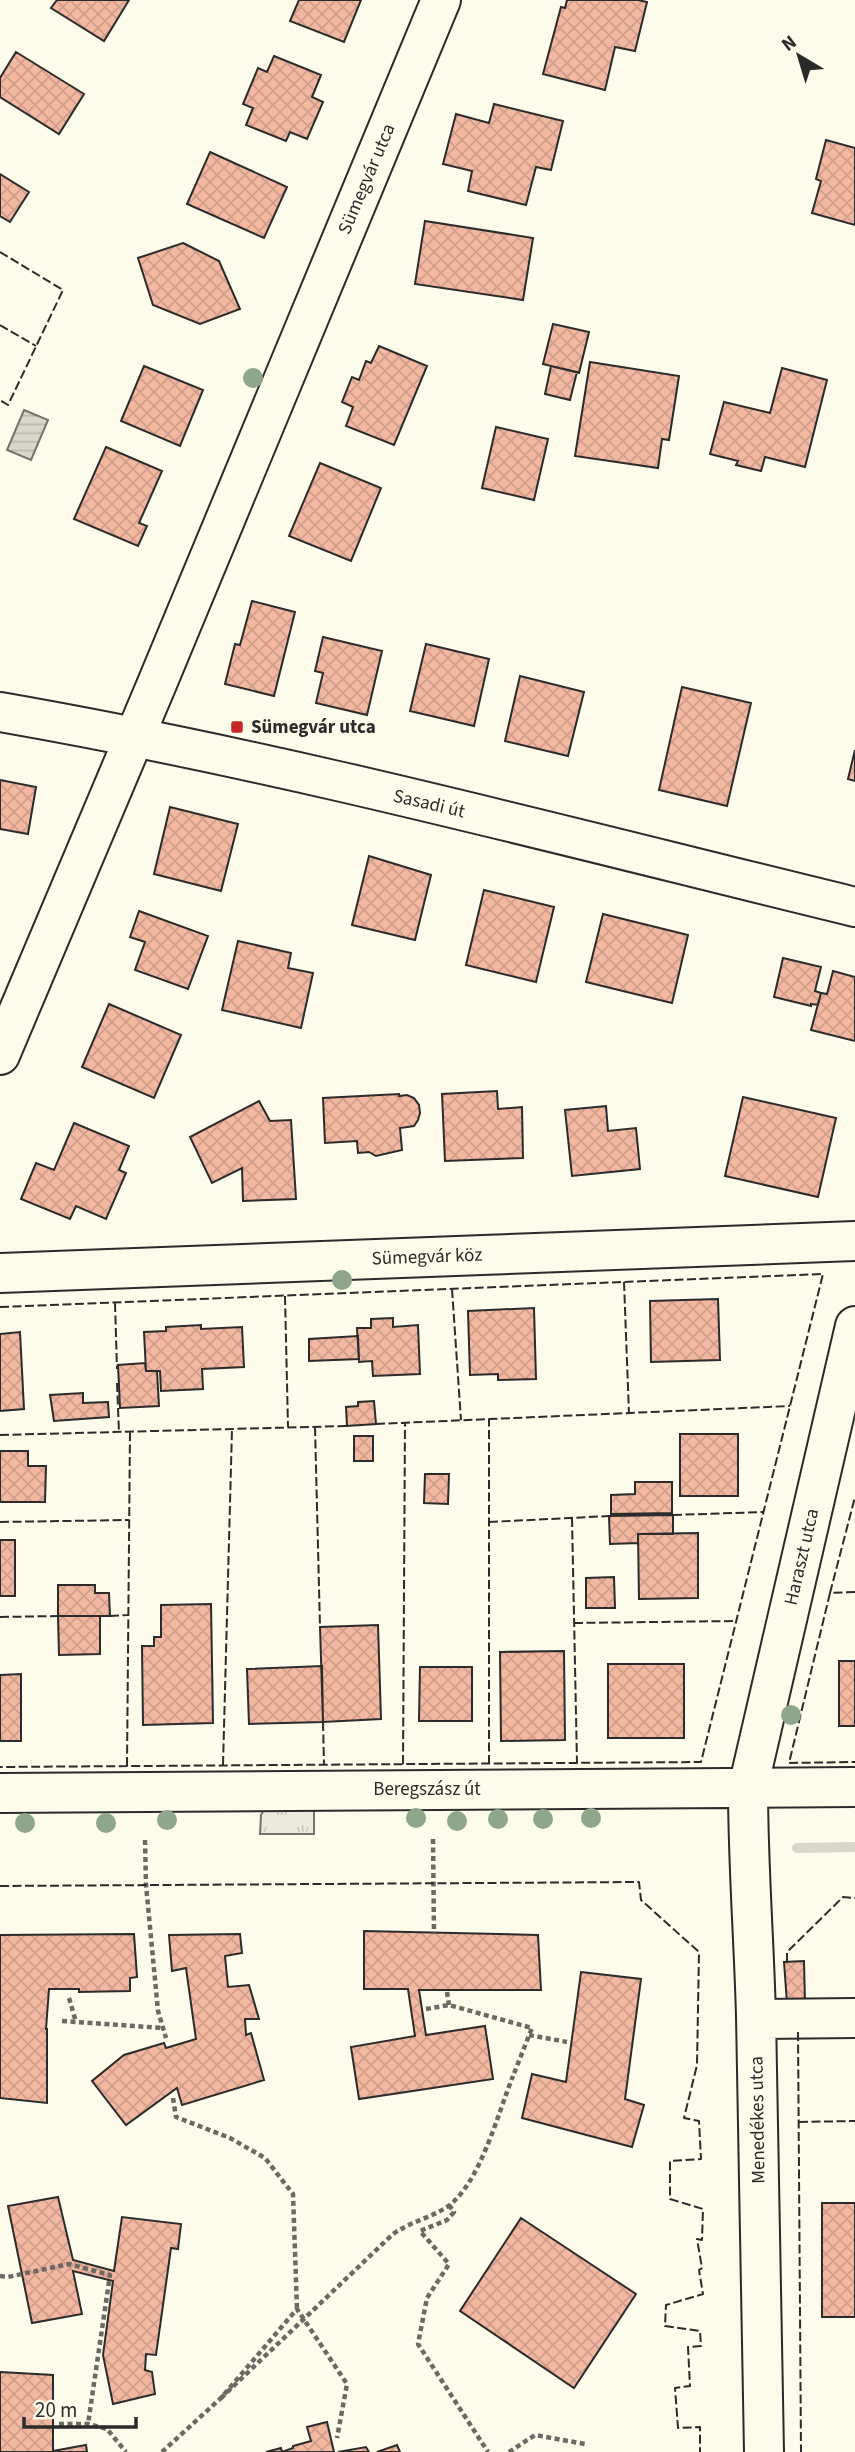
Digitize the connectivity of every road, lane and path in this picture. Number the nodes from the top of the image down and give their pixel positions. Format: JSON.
{"nodes":[{"id":1,"x":441,"y":0,"type":"edge"},
{"id":2,"x":0,"y":712,"type":"edge"},
{"id":3,"x":135,"y":736,"type":"junction"},
{"id":4,"x":855,"y":907,"type":"edge"},
{"id":5,"x":1,"y":1049,"type":"edge"},
{"id":6,"x":855,"y":1241,"type":"edge"},
{"id":7,"x":0,"y":1273,"type":"edge"},
{"id":8,"x":855,"y":1326,"type":"edge"},
{"id":9,"x":855,"y":1787,"type":"edge"},
{"id":10,"x":748,"y":1788,"type":"junction"},
{"id":11,"x":0,"y":1793,"type":"edge"},
{"id":12,"x":433,"y":1839,"type":"dead end"},
{"id":13,"x":145,"y":1840,"type":"dead end"},
{"id":14,"x":434,"y":1933,"type":"dead end"},
{"id":15,"x":447,"y":1992,"type":"dead end"},
{"id":16,"x":69,"y":1998,"type":"dead end"},
{"id":17,"x":449,"y":2005,"type":"junction"},
{"id":18,"x":426,"y":2009,"type":"dead end"},
{"id":19,"x":855,"y":2018,"type":"edge"},
{"id":20,"x":756,"y":2019,"type":"junction"},
{"id":21,"x":62,"y":2021,"type":"dead end"},
{"id":22,"x":76,"y":2022,"type":"junction"},
{"id":23,"x":163,"y":2028,"type":"junction"},
{"id":24,"x":529,"y":2035,"type":"junction"},
{"id":25,"x":166,"y":2038,"type":"dead end"},
{"id":26,"x":567,"y":2042,"type":"dead end"},
{"id":27,"x":173,"y":2098,"type":"dead end"},
{"id":28,"x":449,"y":2205,"type":"junction"},
{"id":29,"x":0,"y":2276,"type":"edge"},
{"id":30,"x":298,"y":2309,"type":"junction"},
{"id":31,"x":221,"y":2398,"type":"junction"},
{"id":32,"x":59,"y":2424,"type":"dead end"},
{"id":33,"x":88,"y":2424,"type":"junction"},
{"id":34,"x":337,"y":2438,"type":"dead end"},
{"id":35,"x":585,"y":2444,"type":"dead end"},
{"id":36,"x":126,"y":2452,"type":"edge"},
{"id":37,"x":162,"y":2452,"type":"edge"},
{"id":38,"x":488,"y":2452,"type":"edge"},
{"id":39,"x":509,"y":2452,"type":"edge"},
{"id":40,"x":764,"y":2452,"type":"edge"}],
"edges":[{"from":1,"to":3,"type":"street","name":"Sümegvár utca"},
{"from":2,"to":3,"type":"street","name":"Sasadi út"},
{"from":3,"to":4,"type":"street","name":"Sasadi út"},
{"from":3,"to":5,"type":"street","name":"Sümegvár utca"},
{"from":6,"to":7,"type":"street","name":"Sümegvár köz"},
{"from":8,"to":10,"type":"street","name":"Haraszt utca"},
{"from":9,"to":10,"type":"street","name":"Beregszász út"},
{"from":10,"to":11,"type":"street","name":"Beregszász út"},
{"from":10,"to":20,"type":"street","name":"Menedékes utca"},
{"from":12,"to":14,"type":"path"},
{"from":13,"to":23,"type":"path"},
{"from":15,"to":17,"type":"path"},
{"from":16,"to":22,"type":"path"},
{"from":17,"to":18,"type":"path"},
{"from":17,"to":24,"type":"path"},
{"from":19,"to":20,"type":"street"},
{"from":20,"to":40,"type":"street","name":"Menedékes utca"},
{"from":21,"to":22,"type":"path"},
{"from":22,"to":23,"type":"path"},
{"from":23,"to":25,"type":"path"},
{"from":24,"to":26,"type":"path"},
{"from":24,"to":28,"type":"path","bridge":true},
{"from":27,"to":30,"type":"path"},
{"from":28,"to":31,"type":"path","bridge":true},
{"from":28,"to":38,"type":"path"},
{"from":29,"to":33,"type":"path"},
{"from":30,"to":31,"type":"path"},
{"from":30,"to":34,"type":"path"},
{"from":31,"to":37,"type":"path"},
{"from":32,"to":33,"type":"path"},
{"from":33,"to":36,"type":"path"},
{"from":35,"to":39,"type":"path"}]}
